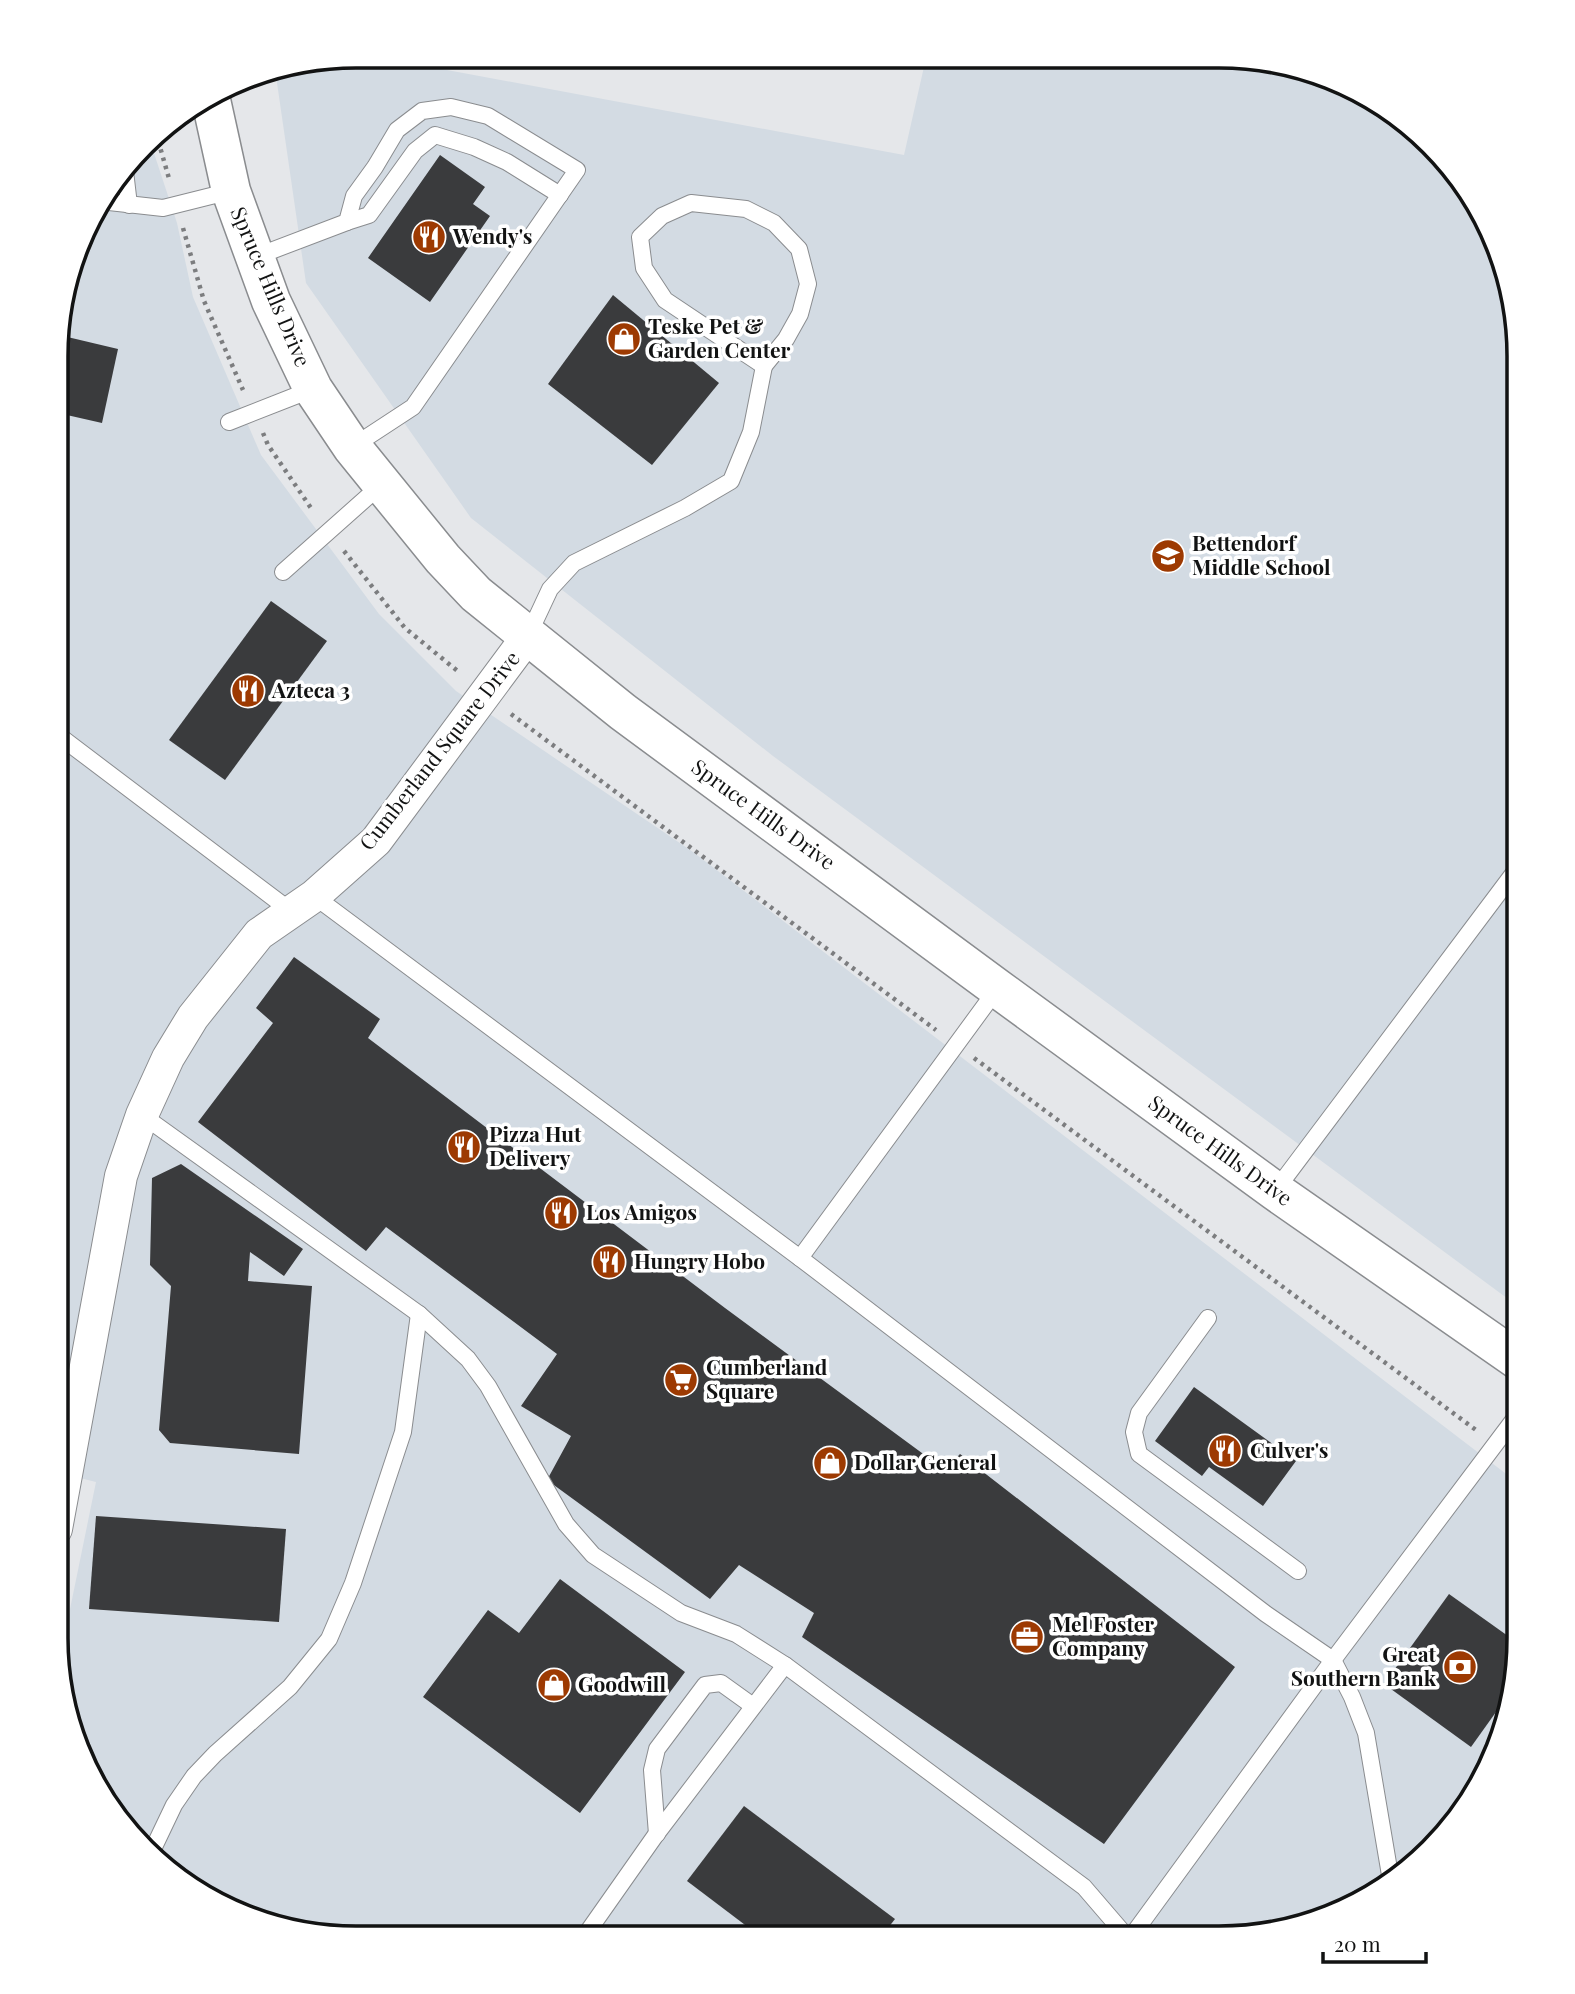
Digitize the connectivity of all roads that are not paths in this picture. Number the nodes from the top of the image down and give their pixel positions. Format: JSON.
{"nodes":[{"id":1,"x":212,"y":107,"type":"edge"},
{"id":2,"x":126,"y":183,"type":"edge"},
{"id":3,"x":231,"y":191,"type":"junction"},
{"id":4,"x":560,"y":195,"type":"junction"},
{"id":5,"x":113,"y":203,"type":"edge"},
{"id":6,"x":129,"y":205,"type":"junction"},
{"id":7,"x":348,"y":222,"type":"junction"},
{"id":8,"x":255,"y":257,"type":"junction"},
{"id":9,"x":764,"y":366,"type":"junction"},
{"id":10,"x":313,"y":389,"type":"junction"},
{"id":11,"x":229,"y":422,"type":"dead end"},
{"id":12,"x":352,"y":447,"type":"junction"},
{"id":13,"x":382,"y":484,"type":"junction"},
{"id":14,"x":283,"y":572,"type":"dead end"},
{"id":15,"x":527,"y":636,"type":"junction"},
{"id":16,"x":68,"y":742,"type":"edge"},
{"id":17,"x":1507,"y":882,"type":"edge"},
{"id":18,"x":303,"y":904,"type":"junction"},
{"id":19,"x":997,"y":988,"type":"junction"},
{"id":20,"x":142,"y":1115,"type":"junction"},
{"id":21,"x":1275,"y":1191,"type":"junction"},
{"id":22,"x":800,"y":1258,"type":"junction"},
{"id":23,"x":419,"y":1314,"type":"junction"},
{"id":24,"x":1208,"y":1318,"type":"dead end"},
{"id":25,"x":1507,"y":1353,"type":"edge"},
{"id":26,"x":1507,"y":1429,"type":"edge"},
{"id":27,"x":68,"y":1464,"type":"edge"},
{"id":28,"x":1298,"y":1571,"type":"dead end"},
{"id":29,"x":1333,"y":1660,"type":"junction"},
{"id":30,"x":785,"y":1665,"type":"junction"},
{"id":31,"x":753,"y":1706,"type":"junction"},
{"id":32,"x":657,"y":1834,"type":"junction"},
{"id":33,"x":156,"y":1844,"type":"edge"},
{"id":34,"x":1389,"y":1870,"type":"edge"},
{"id":35,"x":592,"y":1926,"type":"edge"},
{"id":36,"x":1119,"y":1926,"type":"edge"},
{"id":37,"x":1137,"y":1926,"type":"edge"}],
"edges":[{"from":1,"to":3,"type":"main road","name":"Spruce Hills Drive"},
{"from":2,"to":6,"type":"lane"},
{"from":3,"to":6,"type":"lane"},
{"from":3,"to":8,"type":"main road","name":"Spruce Hills Drive"},
{"from":4,"to":7,"type":"lane"},
{"from":4,"to":7,"type":"lane"},
{"from":4,"to":12,"type":"lane"},
{"from":5,"to":6,"type":"lane"},
{"from":7,"to":8,"type":"lane"},
{"from":8,"to":10,"type":"main road","name":"Spruce Hills Drive"},
{"from":9,"to":9,"type":"lane"},
{"from":9,"to":15,"type":"lane"},
{"from":10,"to":11,"type":"lane"},
{"from":10,"to":12,"type":"main road","name":"Spruce Hills Drive"},
{"from":12,"to":13,"type":"main road","name":"Spruce Hills Drive"},
{"from":13,"to":14,"type":"lane"},
{"from":13,"to":15,"type":"main road","name":"Spruce Hills Drive"},
{"from":15,"to":18,"type":"street","name":"Cumberland Square Drive"},
{"from":15,"to":19,"type":"main road","name":"Spruce Hills Drive"},
{"from":16,"to":18,"type":"lane"},
{"from":17,"to":21,"type":"lane"},
{"from":18,"to":20,"type":"street","name":"Cumberland Square Drive"},
{"from":18,"to":22,"type":"lane"},
{"from":19,"to":21,"type":"main road","name":"Spruce Hills Drive"},
{"from":19,"to":22,"type":"lane"},
{"from":20,"to":23,"type":"lane"},
{"from":20,"to":27,"type":"street","name":"Cumberland Square Drive"},
{"from":21,"to":25,"type":"main road","name":"Spruce Hills Drive"},
{"from":22,"to":29,"type":"lane"},
{"from":23,"to":30,"type":"lane"},
{"from":23,"to":33,"type":"lane"},
{"from":24,"to":28,"type":"lane"},
{"from":26,"to":29,"type":"lane"},
{"from":29,"to":34,"type":"lane"},
{"from":29,"to":37,"type":"lane"},
{"from":30,"to":31,"type":"lane"},
{"from":30,"to":36,"type":"lane"},
{"from":31,"to":32,"type":"lane"},
{"from":31,"to":32,"type":"lane"},
{"from":32,"to":35,"type":"lane"}]}
